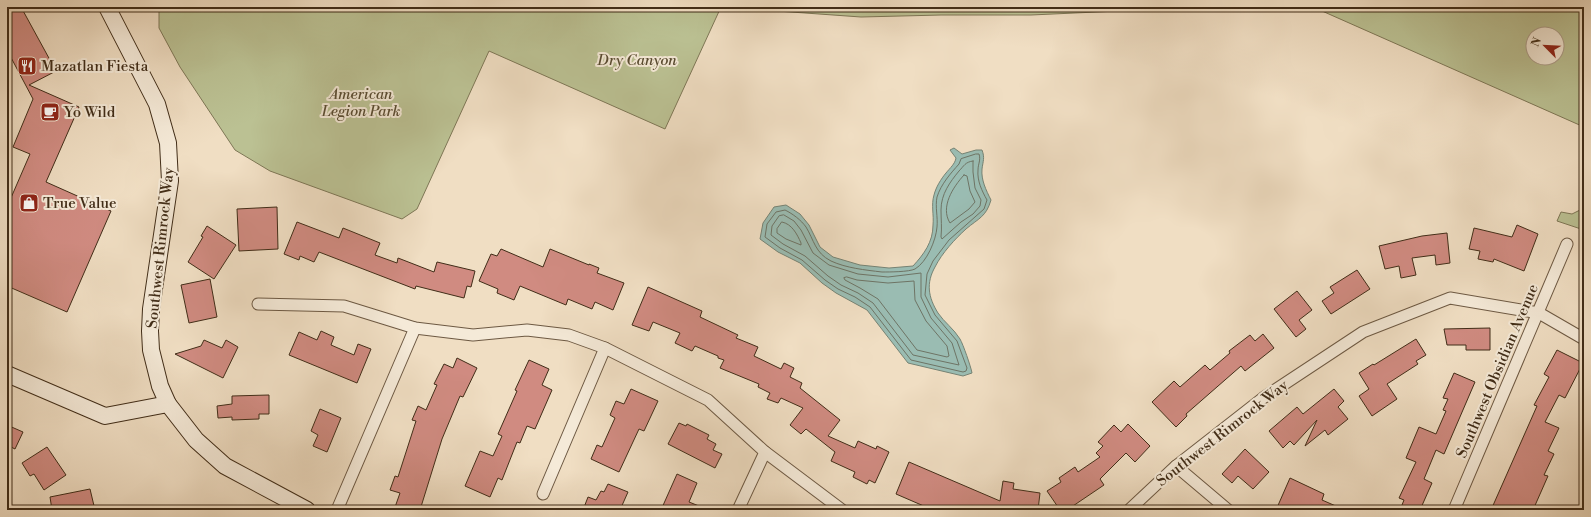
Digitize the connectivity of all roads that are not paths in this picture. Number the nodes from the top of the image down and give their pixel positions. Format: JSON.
{"nodes":[{"id":1,"x":107,"y":7,"type":"edge"},
{"id":2,"x":1567,"y":244,"type":"dead end"},
{"id":3,"x":258,"y":304,"type":"dead end"},
{"id":4,"x":1539,"y":313,"type":"junction"},
{"id":5,"x":415,"y":328,"type":"junction"},
{"id":6,"x":1584,"y":339,"type":"edge"},
{"id":7,"x":605,"y":348,"type":"junction"},
{"id":8,"x":7,"y":374,"type":"edge"},
{"id":9,"x":168,"y":404,"type":"junction"},
{"id":10,"x":765,"y":452,"type":"junction"},
{"id":11,"x":1176,"y":466,"type":"junction"},
{"id":12,"x":543,"y":494,"type":"dead end"},
{"id":13,"x":307,"y":510,"type":"edge"},
{"id":14,"x":336,"y":510,"type":"edge"},
{"id":15,"x":738,"y":510,"type":"edge"},
{"id":16,"x":842,"y":510,"type":"edge"},
{"id":17,"x":1129,"y":510,"type":"edge"},
{"id":18,"x":1228,"y":510,"type":"edge"},
{"id":19,"x":1454,"y":510,"type":"edge"}],
"edges":[{"from":1,"to":9,"type":"street","name":"Southwest Rimrock Way"},
{"from":2,"to":4,"type":"street","name":"Southwest Obsidian Avenue"},
{"from":3,"to":5,"type":"street"},
{"from":4,"to":6,"type":"street","name":"Southwest Rimrock Way"},
{"from":4,"to":11,"type":"street","name":"Southwest Rimrock Way"},
{"from":4,"to":19,"type":"street","name":"Southwest Obsidian Avenue"},
{"from":5,"to":7,"type":"street"},
{"from":5,"to":14,"type":"street"},
{"from":7,"to":10,"type":"street"},
{"from":7,"to":12,"type":"street"},
{"from":8,"to":9,"type":"street"},
{"from":9,"to":13,"type":"street","name":"Southwest Rimrock Way"},
{"from":10,"to":15,"type":"street"},
{"from":10,"to":16,"type":"street"},
{"from":11,"to":17,"type":"street","name":"Southwest Rimrock Way"},
{"from":11,"to":18,"type":"street"}]}
